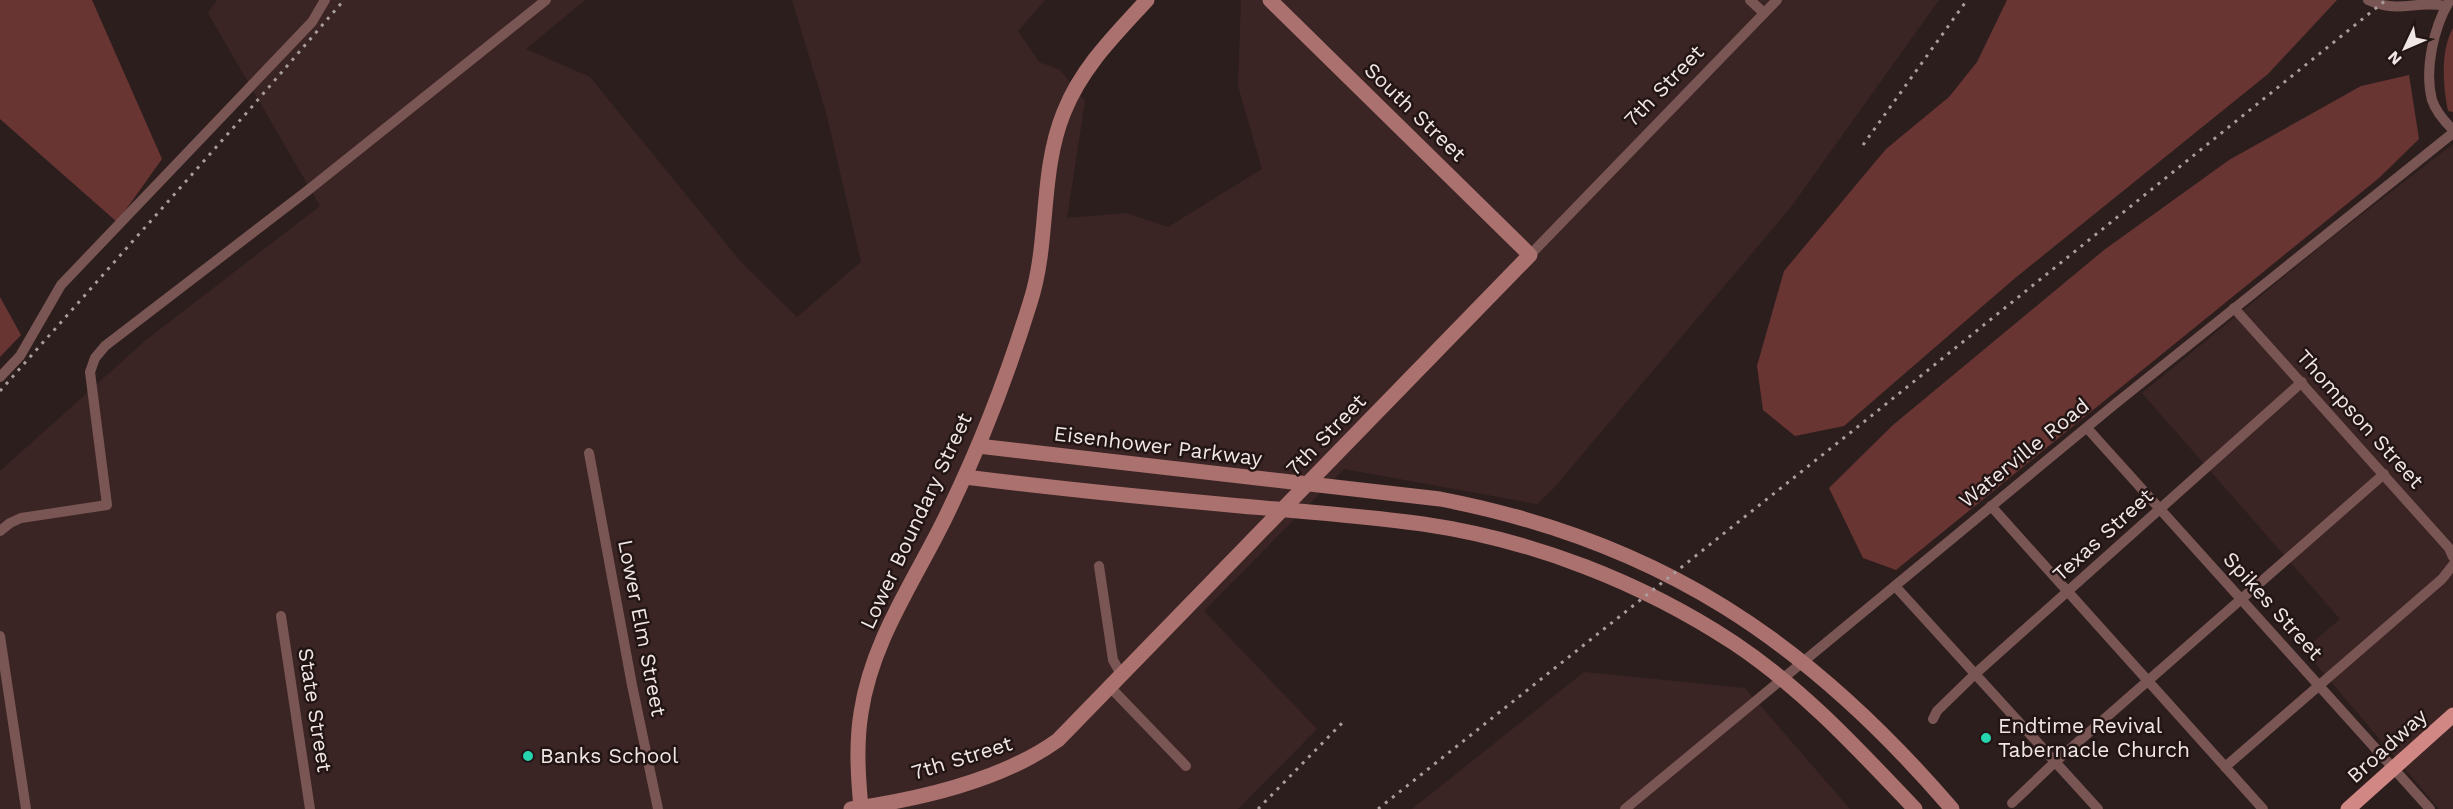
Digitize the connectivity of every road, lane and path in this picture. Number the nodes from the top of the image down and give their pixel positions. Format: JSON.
{"nodes":[{"id":1,"x":325,"y":0,"type":"edge"},
{"id":2,"x":546,"y":0,"type":"edge"},
{"id":3,"x":1147,"y":0,"type":"edge"},
{"id":4,"x":1270,"y":0,"type":"edge"},
{"id":5,"x":1750,"y":0,"type":"edge"},
{"id":6,"x":1777,"y":0,"type":"edge"},
{"id":7,"x":2368,"y":0,"type":"edge"},
{"id":8,"x":2448,"y":3,"type":"edge"},
{"id":9,"x":1764,"y":14,"type":"junction"},
{"id":10,"x":2453,"y":132,"type":"edge"},
{"id":11,"x":1530,"y":255,"type":"junction"},
{"id":12,"x":2234,"y":308,"type":"junction"},
{"id":13,"x":0,"y":377,"type":"edge"},
{"id":14,"x":2302,"y":382,"type":"junction"},
{"id":15,"x":2087,"y":428,"type":"junction"},
{"id":16,"x":978,"y":446,"type":"junction"},
{"id":17,"x":589,"y":453,"type":"dead end"},
{"id":18,"x":2384,"y":474,"type":"junction"},
{"id":19,"x":965,"y":477,"type":"junction"},
{"id":20,"x":1991,"y":506,"type":"junction"},
{"id":21,"x":2161,"y":510,"type":"junction"},
{"id":22,"x":0,"y":531,"type":"edge"},
{"id":23,"x":2453,"y":557,"type":"edge"},
{"id":24,"x":1099,"y":566,"type":"dead end"},
{"id":25,"x":2453,"y":566,"type":"edge"},
{"id":26,"x":1895,"y":586,"type":"junction"},
{"id":27,"x":2068,"y":594,"type":"junction"},
{"id":28,"x":2241,"y":599,"type":"junction"},
{"id":29,"x":281,"y":616,"type":"dead end"},
{"id":30,"x":0,"y":636,"type":"edge"},
{"id":31,"x":1975,"y":674,"type":"junction"},
{"id":32,"x":1122,"y":676,"type":"junction"},
{"id":33,"x":2148,"y":681,"type":"junction"},
{"id":34,"x":2318,"y":685,"type":"junction"},
{"id":35,"x":1111,"y":688,"type":"junction"},
{"id":36,"x":2453,"y":715,"type":"edge"},
{"id":37,"x":1933,"y":719,"type":"dead end"},
{"id":38,"x":2054,"y":763,"type":"junction"},
{"id":39,"x":1186,"y":766,"type":"dead end"},
{"id":40,"x":2225,"y":767,"type":"junction"},
{"id":41,"x":2393,"y":768,"type":"junction"},
{"id":42,"x":2012,"y":803,"type":"dead end"},
{"id":43,"x":858,"y":808,"type":"edge"},
{"id":44,"x":26,"y":809,"type":"edge"},
{"id":45,"x":310,"y":809,"type":"edge"},
{"id":46,"x":658,"y":809,"type":"edge"},
{"id":47,"x":1625,"y":809,"type":"edge"},
{"id":48,"x":1915,"y":809,"type":"edge"},
{"id":49,"x":1952,"y":809,"type":"edge"},
{"id":50,"x":2098,"y":809,"type":"edge"},
{"id":51,"x":2263,"y":809,"type":"edge"},
{"id":52,"x":2348,"y":809,"type":"edge"},
{"id":53,"x":2430,"y":809,"type":"edge"}],
"edges":[{"from":1,"to":13,"type":"street"},
{"from":2,"to":22,"type":"street"},
{"from":3,"to":16,"type":"street","name":"Lower Boundary Street"},
{"from":4,"to":11,"type":"street","name":"South Street"},
{"from":5,"to":9,"type":"street"},
{"from":6,"to":9,"type":"street","name":"7th Street"},
{"from":7,"to":8,"type":"street"},
{"from":8,"to":10,"type":"street"},
{"from":9,"to":11,"type":"street","name":"7th Street"},
{"from":10,"to":12,"type":"street","name":"Waterville Road"},
{"from":11,"to":32,"type":"street","name":"7th Street"},
{"from":12,"to":14,"type":"street","name":"Thompson Street"},
{"from":12,"to":15,"type":"street","name":"Waterville Road"},
{"from":14,"to":18,"type":"street","name":"Thompson Street"},
{"from":14,"to":21,"type":"street","name":"Texas Street"},
{"from":15,"to":20,"type":"street","name":"Waterville Road"},
{"from":15,"to":21,"type":"street","name":"Spikes Street"},
{"from":16,"to":19,"type":"street","name":"Lower Boundary Street"},
{"from":16,"to":49,"type":"street","name":"Eisenhower Parkway"},
{"from":17,"to":46,"type":"street","name":"Lower Elm Street"},
{"from":18,"to":23,"type":"street","name":"Thompson Street"},
{"from":18,"to":28,"type":"street"},
{"from":19,"to":43,"type":"street","name":"Lower Boundary Street"},
{"from":19,"to":48,"type":"street"},
{"from":20,"to":26,"type":"street","name":"Waterville Road"},
{"from":20,"to":27,"type":"street"},
{"from":21,"to":27,"type":"street","name":"Texas Street"},
{"from":21,"to":28,"type":"street","name":"Spikes Street"},
{"from":24,"to":32,"type":"street"},
{"from":25,"to":34,"type":"street"},
{"from":26,"to":31,"type":"street"},
{"from":26,"to":47,"type":"street","name":"Waterville Road"},
{"from":27,"to":31,"type":"street","name":"Texas Street"},
{"from":27,"to":33,"type":"street"},
{"from":28,"to":33,"type":"street"},
{"from":28,"to":34,"type":"street","name":"Spikes Street"},
{"from":29,"to":45,"type":"street","name":"State Street"},
{"from":30,"to":44,"type":"street"},
{"from":31,"to":37,"type":"street","name":"Texas Street"},
{"from":31,"to":38,"type":"street"},
{"from":32,"to":35,"type":"street","name":"7th Street"},
{"from":33,"to":38,"type":"street"},
{"from":33,"to":40,"type":"street"},
{"from":34,"to":40,"type":"street"},
{"from":34,"to":41,"type":"street","name":"Spikes Street"},
{"from":35,"to":39,"type":"street"},
{"from":35,"to":43,"type":"street","name":"7th Street"},
{"from":36,"to":41,"type":"main road","name":"Broadway"},
{"from":38,"to":42,"type":"street"},
{"from":38,"to":50,"type":"street"},
{"from":40,"to":51,"type":"street"},
{"from":41,"to":52,"type":"main road","name":"Broadway"},
{"from":41,"to":53,"type":"street","name":"Spikes Street"}]}
